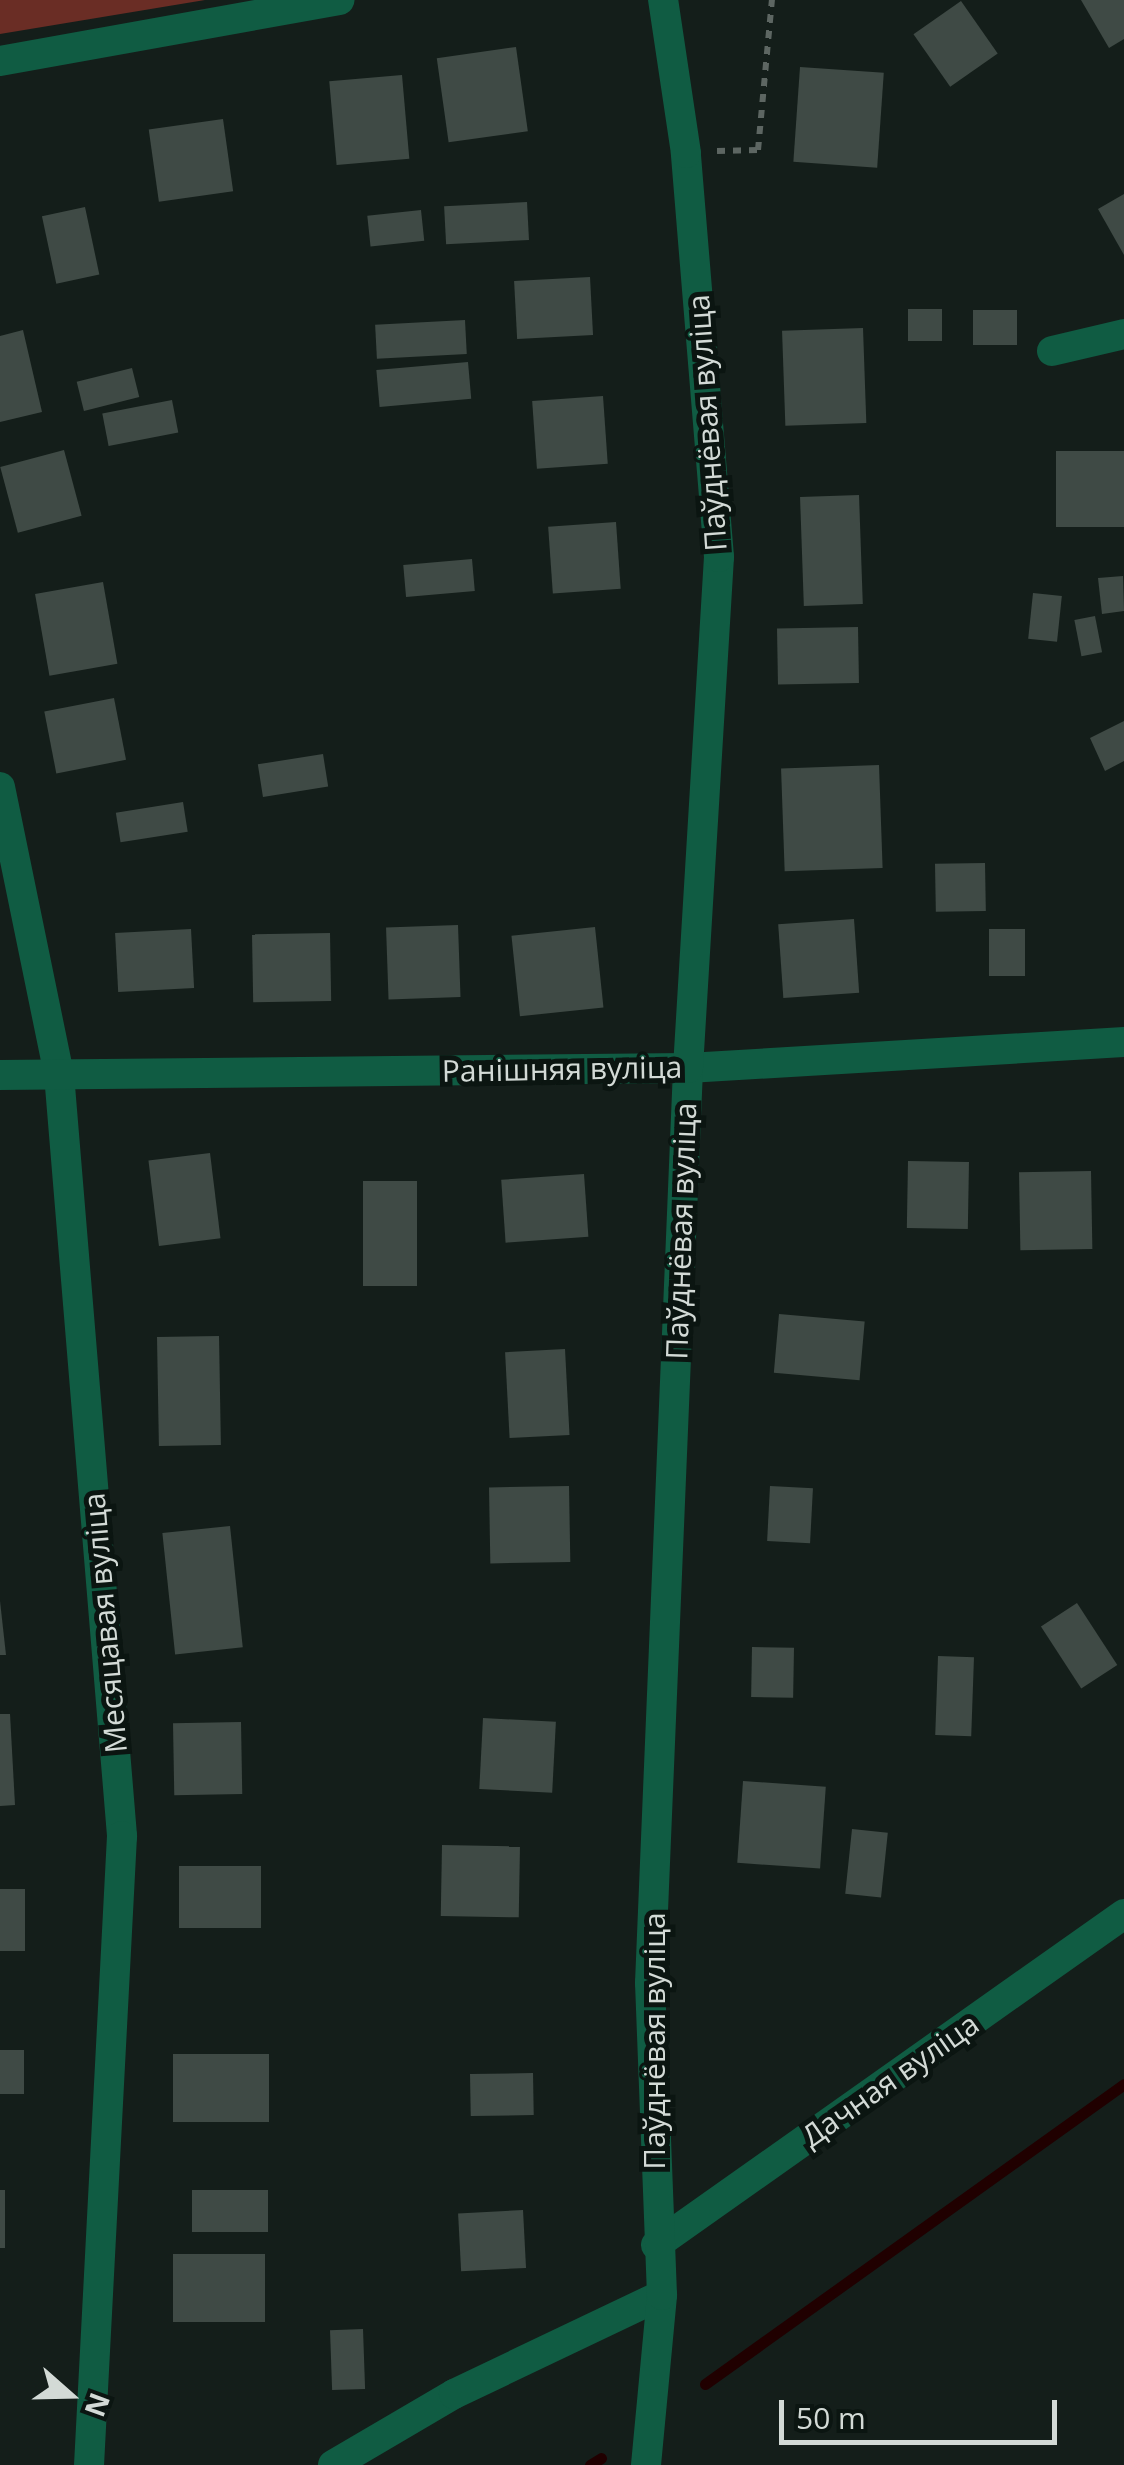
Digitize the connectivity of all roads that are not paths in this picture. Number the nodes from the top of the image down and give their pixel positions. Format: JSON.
{"nodes":[{"id":1,"x":340,"y":0,"type":"edge"},
{"id":2,"x":663,"y":0,"type":"edge"},
{"id":3,"x":0,"y":62,"type":"edge"},
{"id":4,"x":1124,"y":334,"type":"edge"},
{"id":5,"x":1052,"y":351,"type":"dead end"},
{"id":6,"x":0,"y":787,"type":"edge"},
{"id":7,"x":1124,"y":1042,"type":"edge"},
{"id":8,"x":688,"y":1068,"type":"junction"},
{"id":9,"x":59,"y":1074,"type":"junction"},
{"id":10,"x":0,"y":1075,"type":"edge"},
{"id":11,"x":1124,"y":1914,"type":"edge"},
{"id":12,"x":656,"y":2245,"type":"junction"},
{"id":13,"x":662,"y":2295,"type":"junction"},
{"id":14,"x":88,"y":2465,"type":"edge"},
{"id":15,"x":333,"y":2465,"type":"edge"},
{"id":16,"x":646,"y":2465,"type":"edge"}],
"edges":[{"from":1,"to":3,"type":"street"},
{"from":2,"to":8,"type":"street","name":"Паўднёвая вуліца"},
{"from":4,"to":5,"type":"street"},
{"from":6,"to":9,"type":"street","name":"Месяцавая вуліца"},
{"from":7,"to":8,"type":"street","name":"Ранішняя вуліца"},
{"from":8,"to":9,"type":"street","name":"Ранішняя вуліца"},
{"from":8,"to":12,"type":"street","name":"Паўднёвая вуліца"},
{"from":9,"to":10,"type":"street","name":"Ранішняя вуліца"},
{"from":9,"to":14,"type":"street","name":"Месяцавая вуліца"},
{"from":11,"to":12,"type":"street","name":"Дачная вуліца"},
{"from":12,"to":13,"type":"street","name":"Паўднёвая вуліца"},
{"from":13,"to":15,"type":"street"},
{"from":13,"to":16,"type":"street","name":"Паўднёвая вуліца"}]}
